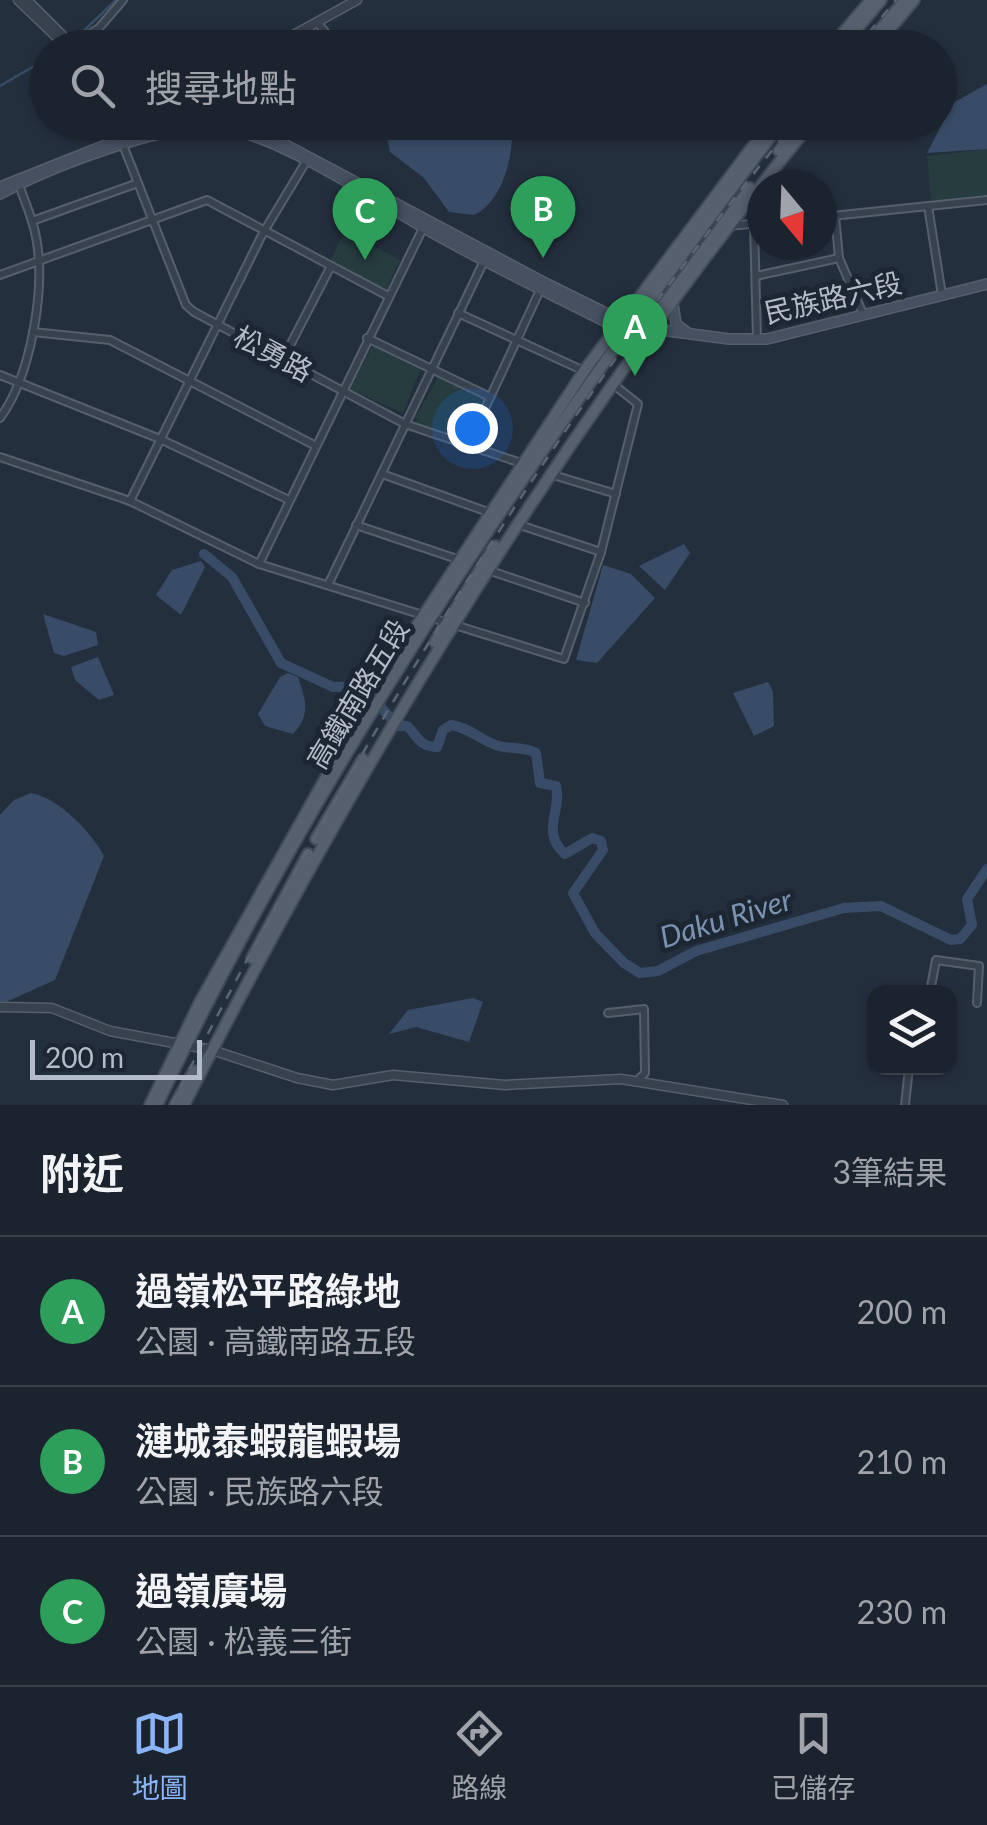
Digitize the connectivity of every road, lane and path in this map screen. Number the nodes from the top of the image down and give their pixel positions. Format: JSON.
{"nodes":[{"id":1,"x":18,"y":0,"type":"edge"},
{"id":2,"x":28,"y":0,"type":"edge"},
{"id":3,"x":123,"y":0,"type":"edge"},
{"id":4,"x":357,"y":0,"type":"edge"},
{"id":5,"x":870,"y":0,"type":"edge"},
{"id":6,"x":881,"y":0,"type":"edge"},
{"id":7,"x":905,"y":0,"type":"edge"},
{"id":8,"x":914,"y":0,"type":"edge"},
{"id":9,"x":317,"y":20,"type":"junction"},
{"id":10,"x":306,"y":26,"type":"junction"},
{"id":11,"x":52,"y":30,"type":"edge"},
{"id":12,"x":56,"y":30,"type":"edge"},
{"id":13,"x":97,"y":30,"type":"edge"},
{"id":14,"x":299,"y":30,"type":"edge"},
{"id":15,"x":309,"y":30,"type":"edge"},
{"id":16,"x":324,"y":30,"type":"edge"},
{"id":17,"x":845,"y":30,"type":"edge"},
{"id":18,"x":856,"y":30,"type":"edge"},
{"id":19,"x":880,"y":30,"type":"edge"},
{"id":20,"x":889,"y":30,"type":"edge"},
{"id":21,"x":125,"y":140,"type":"edge"},
{"id":22,"x":258,"y":140,"type":"edge"},
{"id":23,"x":268,"y":140,"type":"edge"},
{"id":24,"x":758,"y":140,"type":"edge"},
{"id":25,"x":768,"y":140,"type":"edge"},
{"id":26,"x":789,"y":140,"type":"edge"},
{"id":27,"x":797,"y":140,"type":"edge"},
{"id":28,"x":121,"y":141,"type":"junction"},
{"id":29,"x":307,"y":159,"type":"junction"},
{"id":30,"x":138,"y":183,"type":"junction"},
{"id":31,"x":19,"y":184,"type":"junction"},
{"id":32,"x":0,"y":190,"type":"edge"},
{"id":33,"x":987,"y":200,"type":"edge"},
{"id":34,"x":928,"y":206,"type":"junction"},
{"id":35,"x":837,"y":216,"type":"edge"},
{"id":36,"x":152,"y":220,"type":"junction"},
{"id":37,"x":32,"y":222,"type":"junction"},
{"id":38,"x":426,"y":224,"type":"junction"},
{"id":39,"x":747,"y":225,"type":"edge"},
{"id":40,"x":728,"y":226,"type":"junction"},
{"id":41,"x":263,"y":233,"type":"junction"},
{"id":42,"x":837,"y":233,"type":"edge"},
{"id":43,"x":486,"y":256,"type":"junction"},
{"id":44,"x":840,"y":258,"type":"junction"},
{"id":45,"x":757,"y":260,"type":"edge"},
{"id":46,"x":38,"y":261,"type":"junction"},
{"id":47,"x":331,"y":266,"type":"junction"},
{"id":48,"x":0,"y":275,"type":"edge"},
{"id":49,"x":756,"y":276,"type":"junction"},
{"id":50,"x":987,"y":284,"type":"edge"},
{"id":51,"x":542,"y":286,"type":"junction"},
{"id":52,"x":942,"y":294,"type":"junction"},
{"id":53,"x":388,"y":296,"type":"junction"},
{"id":54,"x":673,"y":304,"type":"junction"},
{"id":55,"x":458,"y":313,"type":"junction"},
{"id":56,"x":864,"y":315,"type":"junction"},
{"id":57,"x":622,"y":324,"type":"junction"},
{"id":58,"x":219,"y":325,"type":"junction"},
{"id":59,"x":650,"y":328,"type":"junction"},
{"id":60,"x":32,"y":332,"type":"junction"},
{"id":61,"x":691,"y":334,"type":"junction"},
{"id":62,"x":367,"y":338,"type":"junction"},
{"id":63,"x":757,"y":339,"type":"junction"},
{"id":64,"x":516,"y":343,"type":"junction"},
{"id":65,"x":283,"y":360,"type":"junction"},
{"id":66,"x":432,"y":368,"type":"junction"},
{"id":67,"x":584,"y":371,"type":"junction"},
{"id":68,"x":0,"y":375,"type":"edge"},
{"id":69,"x":190,"y":380,"type":"junction"},
{"id":70,"x":20,"y":383,"type":"junction"},
{"id":71,"x":613,"y":384,"type":"junction"},
{"id":72,"x":340,"y":391,"type":"junction"},
{"id":73,"x":490,"y":397,"type":"junction"},
{"id":74,"x":0,"y":418,"type":"edge"},
{"id":75,"x":405,"y":424,"type":"junction"},
{"id":76,"x":160,"y":439,"type":"junction"},
{"id":77,"x":314,"y":445,"type":"junction"},
{"id":78,"x":468,"y":446,"type":"junction"},
{"id":79,"x":0,"y":457,"type":"edge"},
{"id":80,"x":521,"y":463,"type":"junction"},
{"id":81,"x":382,"y":474,"type":"junction"},
{"id":82,"x":550,"y":474,"type":"junction"},
{"id":83,"x":616,"y":494,"type":"junction"},
{"id":84,"x":130,"y":500,"type":"junction"},
{"id":85,"x":289,"y":500,"type":"junction"},
{"id":86,"x":488,"y":512,"type":"junction"},
{"id":87,"x":517,"y":524,"type":"junction"},
{"id":88,"x":356,"y":526,"type":"junction"},
{"id":89,"x":600,"y":552,"type":"junction"},
{"id":90,"x":457,"y":559,"type":"junction"},
{"id":91,"x":259,"y":564,"type":"junction"},
{"id":92,"x":488,"y":570,"type":"junction"},
{"id":93,"x":328,"y":585,"type":"junction"},
{"id":94,"x":585,"y":603,"type":"junction"},
{"id":95,"x":424,"y":617,"type":"junction"},
{"id":96,"x":449,"y":625,"type":"junction"},
{"id":97,"x":308,"y":808,"type":"junction"},
{"id":98,"x":332,"y":809,"type":"junction"},
{"id":99,"x":298,"y":839,"type":"junction"},
{"id":100,"x":321,"y":843,"type":"junction"},
{"id":101,"x":274,"y":930,"type":"junction"},
{"id":102,"x":253,"y":956,"type":"junction"},
{"id":103,"x":931,"y":985,"type":"edge"},
{"id":104,"x":978,"y":1003,"type":"dead end"},
{"id":105,"x":0,"y":1007,"type":"edge"},
{"id":106,"x":608,"y":1013,"type":"dead end"},
{"id":107,"x":182,"y":1046,"type":"junction"},
{"id":108,"x":209,"y":1049,"type":"junction"},
{"id":109,"x":908,"y":1075,"type":"edge"},
{"id":110,"x":637,"y":1081,"type":"junction"},
{"id":111,"x":153,"y":1105,"type":"edge"},
{"id":112,"x":175,"y":1105,"type":"edge"},
{"id":113,"x":184,"y":1105,"type":"edge"},
{"id":114,"x":783,"y":1105,"type":"edge"},
{"id":115,"x":905,"y":1105,"type":"edge"}],
"edges":[{"from":1,"to":11,"type":"street"},
{"from":2,"to":12,"type":"street"},
{"from":3,"to":13,"type":"street"},
{"from":4,"to":9,"type":"street"},
{"from":5,"to":17,"type":"main road"},
{"from":6,"to":18,"type":"main road"},
{"from":7,"to":19,"type":"main road"},
{"from":8,"to":20,"type":"main road"},
{"from":9,"to":10,"type":"street"},
{"from":9,"to":16,"type":"street"},
{"from":10,"to":14,"type":"street"},
{"from":10,"to":15,"type":"street"},
{"from":21,"to":28,"type":"main road","name":"民族路六段"},
{"from":22,"to":29,"type":"main road","name":"民族路六段"},
{"from":23,"to":29,"type":"main road","name":"民族路六段"},
{"from":24,"to":57,"type":"main road"},
{"from":25,"to":57,"type":"main road"},
{"from":26,"to":59,"type":"main road"},
{"from":27,"to":40,"type":"main road"},
{"from":28,"to":30,"type":"street","name":"松勇路"},
{"from":28,"to":31,"type":"main road"},
{"from":28,"to":32,"type":"main road"},
{"from":29,"to":38,"type":"main road","name":"民族路六段"},
{"from":29,"to":41,"type":"street"},
{"from":30,"to":36,"type":"street","name":"松勇路"},
{"from":30,"to":37,"type":"street"},
{"from":31,"to":32,"type":"main road"},
{"from":31,"to":37,"type":"street"},
{"from":33,"to":34,"type":"street"},
{"from":34,"to":35,"type":"street"},
{"from":34,"to":52,"type":"street"},
{"from":36,"to":41,"type":"street"},
{"from":36,"to":46,"type":"street"},
{"from":36,"to":58,"type":"street","name":"松勇路"},
{"from":37,"to":46,"type":"street"},
{"from":38,"to":43,"type":"main road","name":"民族路六段"},
{"from":38,"to":53,"type":"street"},
{"from":39,"to":40,"type":"street"},
{"from":40,"to":54,"type":"main road"},
{"from":41,"to":47,"type":"street"},
{"from":41,"to":58,"type":"street"},
{"from":42,"to":44,"type":"street"},
{"from":43,"to":51,"type":"main road","name":"民族路六段"},
{"from":43,"to":55,"type":"street"},
{"from":44,"to":49,"type":"street"},
{"from":44,"to":56,"type":"street"},
{"from":45,"to":49,"type":"street"},
{"from":46,"to":48,"type":"street"},
{"from":46,"to":60,"type":"street"},
{"from":47,"to":53,"type":"street"},
{"from":47,"to":65,"type":"street"},
{"from":49,"to":63,"type":"street"},
{"from":50,"to":52,"type":"main road","name":"民族路六段"},
{"from":51,"to":57,"type":"main road","name":"民族路六段"},
{"from":51,"to":64,"type":"street"},
{"from":52,"to":56,"type":"main road","name":"民族路六段"},
{"from":53,"to":62,"type":"street"},
{"from":54,"to":59,"type":"main road"},
{"from":54,"to":61,"type":"main road"},
{"from":55,"to":64,"type":"street"},
{"from":55,"to":66,"type":"street"},
{"from":56,"to":63,"type":"main road","name":"民族路六段"},
{"from":57,"to":59,"type":"main road","name":"民族路六段"},
{"from":57,"to":67,"type":"main road","name":"高鐵南路五段"},
{"from":57,"to":95,"type":"main road","name":"高鐵南路五段"},
{"from":58,"to":65,"type":"street","name":"松勇路"},
{"from":58,"to":69,"type":"street"},
{"from":59,"to":61,"type":"main road","name":"民族路六段"},
{"from":59,"to":71,"type":"main road","name":"高鐵南路五段"},
{"from":59,"to":96,"type":"main road","name":"高鐵南路五段"},
{"from":60,"to":69,"type":"street"},
{"from":60,"to":70,"type":"street"},
{"from":61,"to":63,"type":"main road","name":"民族路六段"},
{"from":62,"to":66,"type":"street"},
{"from":62,"to":72,"type":"street"},
{"from":64,"to":67,"type":"street"},
{"from":64,"to":73,"type":"street"},
{"from":65,"to":72,"type":"street","name":"松勇路"},
{"from":66,"to":73,"type":"street"},
{"from":66,"to":75,"type":"street"},
{"from":67,"to":80,"type":"main road","name":"高鐵南路五段"},
{"from":68,"to":70,"type":"street"},
{"from":69,"to":76,"type":"street"},
{"from":69,"to":77,"type":"street"},
{"from":70,"to":74,"type":"street"},
{"from":70,"to":76,"type":"street"},
{"from":71,"to":82,"type":"main road","name":"高鐵南路五段"},
{"from":71,"to":83,"type":"street"},
{"from":72,"to":75,"type":"street","name":"松勇路"},
{"from":72,"to":77,"type":"street"},
{"from":73,"to":78,"type":"street"},
{"from":75,"to":78,"type":"street","name":"松勇路"},
{"from":75,"to":81,"type":"street"},
{"from":76,"to":84,"type":"street"},
{"from":76,"to":85,"type":"street"},
{"from":77,"to":85,"type":"street"},
{"from":78,"to":80,"type":"street","name":"松勇路"},
{"from":79,"to":84,"type":"street"},
{"from":80,"to":86,"type":"main road","name":"高鐵南路五段"},
{"from":81,"to":86,"type":"street"},
{"from":81,"to":88,"type":"street"},
{"from":82,"to":83,"type":"street"},
{"from":82,"to":87,"type":"main road","name":"高鐵南路五段"},
{"from":83,"to":89,"type":"street"},
{"from":84,"to":91,"type":"street"},
{"from":85,"to":91,"type":"street"},
{"from":86,"to":90,"type":"main road","name":"高鐵南路五段"},
{"from":87,"to":89,"type":"street"},
{"from":87,"to":92,"type":"main road","name":"高鐵南路五段"},
{"from":88,"to":90,"type":"street"},
{"from":88,"to":93,"type":"street"},
{"from":89,"to":94,"type":"street"},
{"from":90,"to":95,"type":"main road","name":"高鐵南路五段"},
{"from":91,"to":93,"type":"street"},
{"from":92,"to":94,"type":"street"},
{"from":92,"to":96,"type":"main road","name":"高鐵南路五段"},
{"from":93,"to":95,"type":"street"},
{"from":94,"to":96,"type":"street"},
{"from":95,"to":96,"type":"street"},
{"from":95,"to":97,"type":"main road","name":"高鐵南路五段"},
{"from":95,"to":99,"type":"main road","name":"高鐵南路五段"},
{"from":96,"to":98,"type":"main road","name":"高鐵南路五段"},
{"from":96,"to":100,"type":"main road","name":"高鐵南路五段"},
{"from":97,"to":99,"type":"main road"},
{"from":97,"to":107,"type":"main road","name":"高鐵南路五段"},
{"from":98,"to":100,"type":"main road"},
{"from":98,"to":102,"type":"main road","name":"高鐵南路五段"},
{"from":99,"to":107,"type":"main road","name":"高鐵南路五段"},
{"from":100,"to":101,"type":"main road","name":"高鐵南路五段"},
{"from":101,"to":102,"type":"main road"},
{"from":101,"to":108,"type":"main road","name":"高鐵南路五段"},
{"from":102,"to":108,"type":"main road","name":"高鐵南路五段"},
{"from":103,"to":104,"type":"street"},
{"from":105,"to":107,"type":"street"},
{"from":106,"to":110,"type":"street"},
{"from":107,"to":108,"type":"street"},
{"from":107,"to":111,"type":"main road","name":"高鐵南路五段"},
{"from":108,"to":110,"type":"street"},
{"from":108,"to":112,"type":"main road","name":"高鐵南路五段"},
{"from":108,"to":113,"type":"main road","name":"高鐵南路五段"},
{"from":109,"to":115,"type":"street"},
{"from":110,"to":114,"type":"street"}]}
